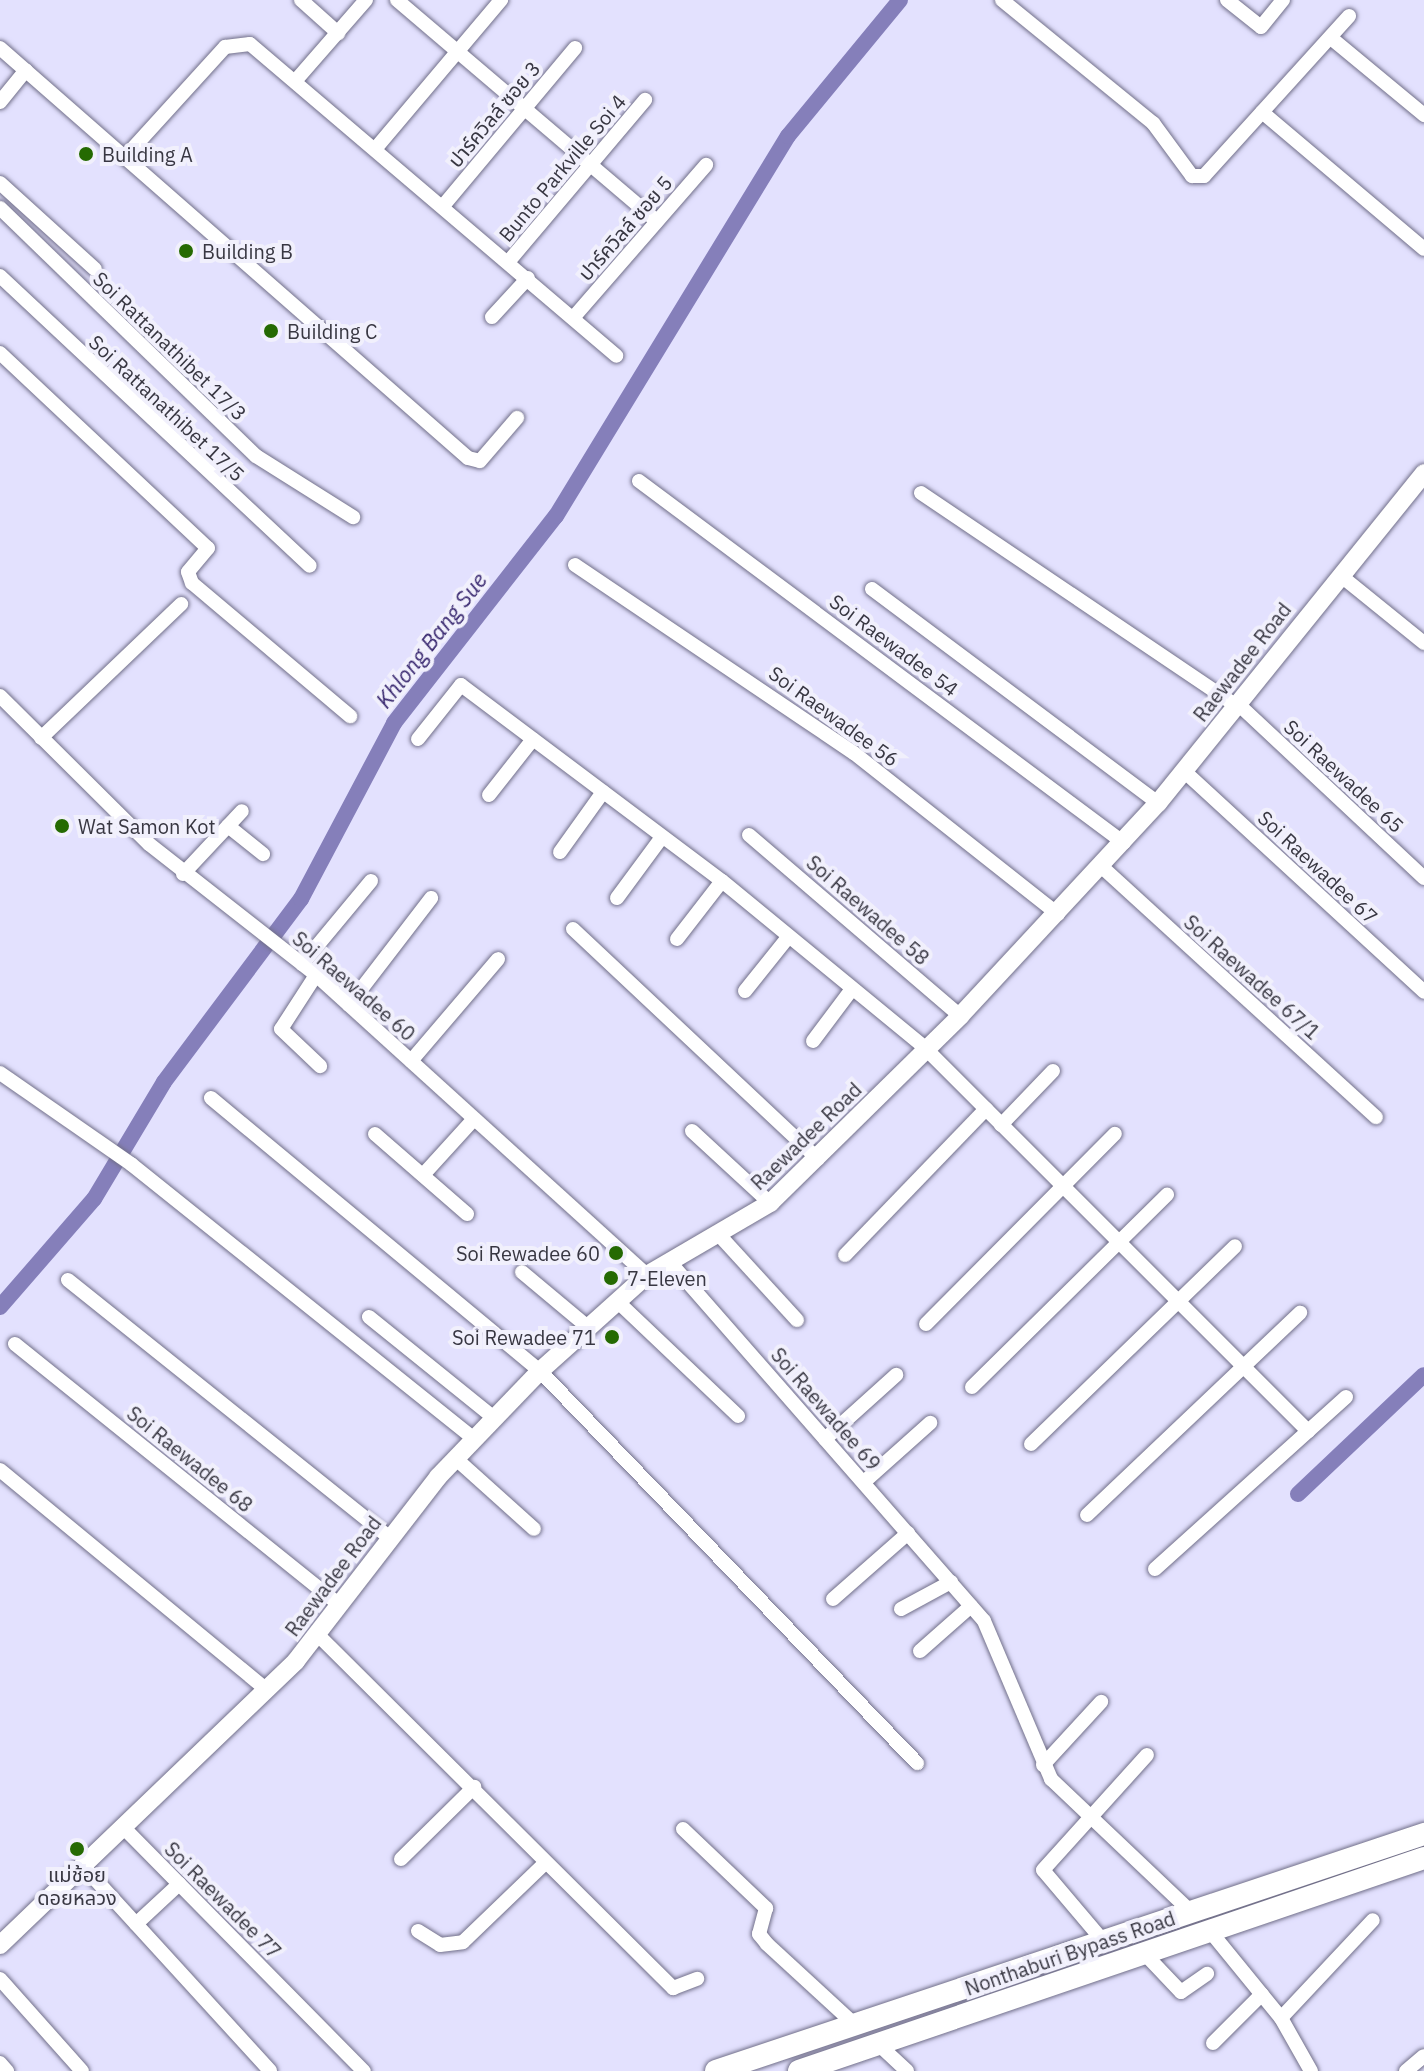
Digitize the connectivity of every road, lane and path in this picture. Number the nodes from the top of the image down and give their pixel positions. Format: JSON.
{"nodes":[{"id":1,"x":301,"y":0,"type":"edge"},
{"id":2,"x":366,"y":0,"type":"edge"},
{"id":3,"x":397,"y":0,"type":"edge"},
{"id":4,"x":501,"y":0,"type":"edge"},
{"id":5,"x":1002,"y":0,"type":"edge"},
{"id":6,"x":1227,"y":0,"type":"edge"},
{"id":7,"x":1283,"y":0,"type":"edge"},
{"id":8,"x":1349,"y":16,"type":"dead end"},
{"id":9,"x":338,"y":33,"type":"junction"},
{"id":10,"x":1331,"y":38,"type":"junction"},
{"id":11,"x":0,"y":48,"type":"edge"},
{"id":12,"x":575,"y":48,"type":"dead end"},
{"id":13,"x":458,"y":51,"type":"junction"},
{"id":14,"x":26,"y":70,"type":"junction"},
{"id":15,"x":297,"y":79,"type":"junction"},
{"id":16,"x":645,"y":100,"type":"dead end"},
{"id":17,"x":0,"y":102,"type":"edge"},
{"id":18,"x":525,"y":108,"type":"junction"},
{"id":19,"x":1262,"y":112,"type":"junction"},
{"id":20,"x":1424,"y":115,"type":"edge"},
{"id":21,"x":376,"y":148,"type":"junction"},
{"id":22,"x":125,"y":157,"type":"junction"},
{"id":23,"x":591,"y":164,"type":"junction"},
{"id":24,"x":706,"y":165,"type":"dead end"},
{"id":25,"x":0,"y":183,"type":"edge"},
{"id":26,"x":443,"y":206,"type":"junction"},
{"id":27,"x":0,"y":208,"type":"edge"},
{"id":28,"x":657,"y":221,"type":"junction"},
{"id":29,"x":1424,"y":249,"type":"edge"},
{"id":30,"x":509,"y":261,"type":"junction"},
{"id":31,"x":95,"y":269,"type":"dead end"},
{"id":32,"x":0,"y":276,"type":"edge"},
{"id":33,"x":528,"y":278,"type":"junction"},
{"id":34,"x":492,"y":317,"type":"dead end"},
{"id":35,"x":573,"y":318,"type":"junction"},
{"id":36,"x":0,"y":353,"type":"edge"},
{"id":37,"x":616,"y":356,"type":"dead end"},
{"id":38,"x":517,"y":418,"type":"dead end"},
{"id":39,"x":1424,"y":473,"type":"edge"},
{"id":40,"x":639,"y":481,"type":"dead end"},
{"id":41,"x":921,"y":493,"type":"dead end"},
{"id":42,"x":353,"y":517,"type":"dead end"},
{"id":43,"x":575,"y":565,"type":"dead end"},
{"id":44,"x":310,"y":566,"type":"dead end"},
{"id":45,"x":1340,"y":575,"type":"junction"},
{"id":46,"x":872,"y":589,"type":"dead end"},
{"id":47,"x":181,"y":604,"type":"dead end"},
{"id":48,"x":1424,"y":643,"type":"edge"},
{"id":49,"x":0,"y":696,"type":"edge"},
{"id":50,"x":1236,"y":704,"type":"junction"},
{"id":51,"x":350,"y":716,"type":"dead end"},
{"id":52,"x":41,"y":738,"type":"junction"},
{"id":53,"x":418,"y":739,"type":"dead end"},
{"id":54,"x":533,"y":739,"type":"junction"},
{"id":55,"x":1184,"y":771,"type":"junction"},
{"id":56,"x":603,"y":792,"type":"junction"},
{"id":57,"x":489,"y":795,"type":"dead end"},
{"id":58,"x":1158,"y":803,"type":"junction"},
{"id":59,"x":242,"y":811,"type":"dead end"},
{"id":60,"x":228,"y":826,"type":"junction"},
{"id":61,"x":749,"y":835,"type":"dead end"},
{"id":62,"x":662,"y":837,"type":"junction"},
{"id":63,"x":1124,"y":843,"type":"junction"},
{"id":64,"x":560,"y":852,"type":"dead end"},
{"id":65,"x":263,"y":854,"type":"dead end"},
{"id":66,"x":1102,"y":867,"type":"junction"},
{"id":67,"x":183,"y":874,"type":"junction"},
{"id":68,"x":1424,"y":878,"type":"edge"},
{"id":69,"x":371,"y":881,"type":"dead end"},
{"id":70,"x":722,"y":881,"type":"junction"},
{"id":71,"x":431,"y":898,"type":"dead end"},
{"id":72,"x":617,"y":898,"type":"dead end"},
{"id":73,"x":1058,"y":914,"type":"junction"},
{"id":74,"x":573,"y":929,"type":"dead end"},
{"id":75,"x":789,"y":936,"type":"junction"},
{"id":76,"x":677,"y":939,"type":"dead end"},
{"id":77,"x":498,"y":959,"type":"dead end"},
{"id":78,"x":302,"y":964,"type":"junction"},
{"id":79,"x":316,"y":975,"type":"junction"},
{"id":80,"x":852,"y":989,"type":"junction"},
{"id":81,"x":745,"y":991,"type":"dead end"},
{"id":82,"x":1424,"y":992,"type":"edge"},
{"id":83,"x":349,"y":1005,"type":"junction"},
{"id":84,"x":960,"y":1016,"type":"junction"},
{"id":85,"x":813,"y":1041,"type":"dead end"},
{"id":86,"x":925,"y":1048,"type":"junction"},
{"id":87,"x":411,"y":1061,"type":"junction"},
{"id":88,"x":320,"y":1066,"type":"dead end"},
{"id":89,"x":1053,"y":1071,"type":"dead end"},
{"id":90,"x":0,"y":1073,"type":"edge"},
{"id":91,"x":211,"y":1098,"type":"dead end"},
{"id":92,"x":986,"y":1109,"type":"junction"},
{"id":93,"x":1376,"y":1117,"type":"dead end"},
{"id":94,"x":473,"y":1120,"type":"junction"},
{"id":95,"x":1001,"y":1125,"type":"junction"},
{"id":96,"x":692,"y":1131,"type":"dead end"},
{"id":97,"x":375,"y":1134,"type":"dead end"},
{"id":98,"x":1115,"y":1134,"type":"dead end"},
{"id":99,"x":818,"y":1159,"type":"junction"},
{"id":100,"x":423,"y":1175,"type":"junction"},
{"id":101,"x":1063,"y":1186,"type":"junction"},
{"id":102,"x":1167,"y":1195,"type":"dead end"},
{"id":103,"x":770,"y":1203,"type":"junction"},
{"id":104,"x":467,"y":1214,"type":"dead end"},
{"id":105,"x":720,"y":1236,"type":"junction"},
{"id":106,"x":1119,"y":1242,"type":"junction"},
{"id":107,"x":1235,"y":1246,"type":"dead end"},
{"id":108,"x":845,"y":1255,"type":"dead end"},
{"id":109,"x":669,"y":1261,"type":"junction"},
{"id":110,"x":522,"y":1272,"type":"dead end"},
{"id":111,"x":647,"y":1275,"type":"junction"},
{"id":112,"x":68,"y":1280,"type":"dead end"},
{"id":113,"x":617,"y":1301,"type":"junction"},
{"id":114,"x":1178,"y":1301,"type":"junction"},
{"id":115,"x":1300,"y":1313,"type":"dead end"},
{"id":116,"x":369,"y":1317,"type":"dead end"},
{"id":117,"x":797,"y":1320,"type":"dead end"},
{"id":118,"x":926,"y":1324,"type":"dead end"},
{"id":119,"x":589,"y":1328,"type":"junction"},
{"id":120,"x":15,"y":1344,"type":"dead end"},
{"id":121,"x":1244,"y":1367,"type":"junction"},
{"id":122,"x":540,"y":1371,"type":"junction"},
{"id":123,"x":896,"y":1375,"type":"dead end"},
{"id":124,"x":972,"y":1387,"type":"dead end"},
{"id":125,"x":1346,"y":1397,"type":"dead end"},
{"id":126,"x":738,"y":1416,"type":"dead end"},
{"id":127,"x":494,"y":1418,"type":"junction"},
{"id":128,"x":930,"y":1423,"type":"dead end"},
{"id":129,"x":1308,"y":1431,"type":"junction"},
{"id":130,"x":473,"y":1438,"type":"junction"},
{"id":131,"x":825,"y":1439,"type":"junction"},
{"id":132,"x":1031,"y":1444,"type":"dead end"},
{"id":133,"x":455,"y":1458,"type":"junction"},
{"id":134,"x":0,"y":1470,"type":"edge"},
{"id":135,"x":864,"y":1482,"type":"junction"},
{"id":136,"x":1087,"y":1515,"type":"dead end"},
{"id":137,"x":534,"y":1529,"type":"dead end"},
{"id":138,"x":908,"y":1533,"type":"junction"},
{"id":139,"x":389,"y":1537,"type":"junction"},
{"id":140,"x":1155,"y":1569,"type":"dead end"},
{"id":141,"x":952,"y":1582,"type":"junction"},
{"id":142,"x":833,"y":1599,"type":"dead end"},
{"id":143,"x":340,"y":1605,"type":"junction"},
{"id":144,"x":971,"y":1606,"type":"junction"},
{"id":145,"x":901,"y":1609,"type":"dead end"},
{"id":146,"x":318,"y":1635,"type":"junction"},
{"id":147,"x":920,"y":1651,"type":"dead end"},
{"id":148,"x":267,"y":1690,"type":"junction"},
{"id":149,"x":1101,"y":1702,"type":"dead end"},
{"id":150,"x":1147,"y":1755,"type":"dead end"},
{"id":151,"x":917,"y":1763,"type":"dead end"},
{"id":152,"x":1043,"y":1765,"type":"junction"},
{"id":153,"x":474,"y":1787,"type":"junction"},
{"id":154,"x":1088,"y":1816,"type":"junction"},
{"id":155,"x":125,"y":1829,"type":"junction"},
{"id":156,"x":683,"y":1829,"type":"dead end"},
{"id":157,"x":1424,"y":1834,"type":"edge"},
{"id":158,"x":1424,"y":1858,"type":"edge"},
{"id":159,"x":401,"y":1859,"type":"dead end"},
{"id":160,"x":545,"y":1863,"type":"junction"},
{"id":161,"x":84,"y":1867,"type":"junction"},
{"id":162,"x":179,"y":1884,"type":"junction"},
{"id":163,"x":1191,"y":1912,"type":"junction"},
{"id":164,"x":1373,"y":1920,"type":"dead end"},
{"id":165,"x":136,"y":1924,"type":"junction"},
{"id":166,"x":418,"y":1931,"type":"dead end"},
{"id":167,"x":1210,"y":1931,"type":"junction"},
{"id":168,"x":2,"y":1939,"type":"edge"},
{"id":169,"x":1104,"y":1942,"type":"junction"},
{"id":170,"x":1143,"y":1952,"type":"junction"},
{"id":171,"x":1207,"y":1974,"type":"dead end"},
{"id":172,"x":0,"y":1979,"type":"edge"},
{"id":173,"x":697,"y":1979,"type":"dead end"},
{"id":174,"x":1262,"y":1994,"type":"junction"},
{"id":175,"x":1281,"y":2018,"type":"junction"},
{"id":176,"x":855,"y":2025,"type":"junction"},
{"id":177,"x":877,"y":2043,"type":"junction"},
{"id":178,"x":1213,"y":2043,"type":"dead end"},
{"id":179,"x":792,"y":2044,"type":"junction"},
{"id":180,"x":1424,"y":2056,"type":"edge"},
{"id":181,"x":0,"y":2063,"type":"edge"},
{"id":182,"x":7,"y":2071,"type":"edge"},
{"id":183,"x":82,"y":2071,"type":"edge"},
{"id":184,"x":270,"y":2071,"type":"edge"},
{"id":185,"x":364,"y":2071,"type":"edge"},
{"id":186,"x":716,"y":2071,"type":"edge"},
{"id":187,"x":743,"y":2071,"type":"edge"},
{"id":188,"x":799,"y":2071,"type":"edge"},
{"id":189,"x":907,"y":2071,"type":"edge"},
{"id":190,"x":1311,"y":2071,"type":"edge"},
{"id":191,"x":1406,"y":2071,"type":"edge"}],
"edges":[{"from":1,"to":9,"type":"street"},
{"from":2,"to":9,"type":"street"},
{"from":3,"to":13,"type":"street"},
{"from":4,"to":13,"type":"street"},
{"from":5,"to":19,"type":"street"},
{"from":6,"to":7,"type":"street"},
{"from":8,"to":10,"type":"street"},
{"from":9,"to":15,"type":"street"},
{"from":10,"to":19,"type":"street"},
{"from":10,"to":20,"type":"street"},
{"from":11,"to":14,"type":"street"},
{"from":12,"to":18,"type":"street","name":"ปาร์ควิลล์ ซอย 3"},
{"from":13,"to":18,"type":"street"},
{"from":13,"to":21,"type":"street"},
{"from":14,"to":17,"type":"street"},
{"from":14,"to":22,"type":"street"},
{"from":15,"to":21,"type":"street"},
{"from":15,"to":22,"type":"street"},
{"from":16,"to":23,"type":"street","name":"Bunto Parkville Soi 4"},
{"from":18,"to":23,"type":"street"},
{"from":18,"to":26,"type":"street","name":"ปาร์ควิลล์ ซอย 3"},
{"from":19,"to":29,"type":"street"},
{"from":21,"to":26,"type":"street"},
{"from":22,"to":38,"type":"street"},
{"from":23,"to":28,"type":"street"},
{"from":23,"to":30,"type":"street","name":"Bunto Parkville Soi 4"},
{"from":24,"to":28,"type":"street","name":"ปาร์ควิลล์ ซอย 5"},
{"from":25,"to":31,"type":"street"},
{"from":26,"to":30,"type":"street"},
{"from":27,"to":42,"type":"street","name":"Soi Rattanathibet 17/3"},
{"from":28,"to":35,"type":"street","name":"ปาร์ควิลล์ ซอย 5"},
{"from":30,"to":33,"type":"street"},
{"from":32,"to":44,"type":"street","name":"Soi Rattanathibet 17/5"},
{"from":33,"to":34,"type":"street"},
{"from":33,"to":35,"type":"street"},
{"from":35,"to":37,"type":"street"},
{"from":36,"to":51,"type":"street"},
{"from":39,"to":45,"type":"street","name":"Raewadee Road"},
{"from":40,"to":63,"type":"street","name":"Soi Raewadee 54"},
{"from":41,"to":50,"type":"street","name":"Soi Raewadee 65"},
{"from":43,"to":73,"type":"street","name":"Soi Raewadee 56"},
{"from":45,"to":48,"type":"street"},
{"from":45,"to":50,"type":"street","name":"Raewadee Road"},
{"from":46,"to":58,"type":"street"},
{"from":47,"to":52,"type":"street"},
{"from":49,"to":52,"type":"street","name":"Soi Raewadee 60"},
{"from":50,"to":55,"type":"street","name":"Raewadee Road"},
{"from":50,"to":68,"type":"street","name":"Soi Raewadee 65"},
{"from":52,"to":67,"type":"street","name":"Soi Raewadee 60"},
{"from":53,"to":54,"type":"street"},
{"from":54,"to":56,"type":"street"},
{"from":54,"to":57,"type":"street"},
{"from":55,"to":58,"type":"street","name":"Raewadee Road"},
{"from":55,"to":82,"type":"street","name":"Soi Raewadee 67"},
{"from":56,"to":62,"type":"street"},
{"from":56,"to":64,"type":"street"},
{"from":58,"to":63,"type":"street","name":"Raewadee Road"},
{"from":59,"to":60,"type":"street"},
{"from":60,"to":65,"type":"street"},
{"from":60,"to":67,"type":"street"},
{"from":61,"to":84,"type":"street","name":"Soi Raewadee 58"},
{"from":62,"to":70,"type":"street"},
{"from":62,"to":72,"type":"street"},
{"from":63,"to":66,"type":"street","name":"Raewadee Road"},
{"from":66,"to":73,"type":"street","name":"Raewadee Road"},
{"from":66,"to":93,"type":"street","name":"Soi Raewadee 67/1"},
{"from":67,"to":78,"type":"street","name":"Soi Raewadee 60"},
{"from":69,"to":78,"type":"street"},
{"from":70,"to":75,"type":"street"},
{"from":70,"to":76,"type":"street"},
{"from":71,"to":83,"type":"street"},
{"from":73,"to":84,"type":"street","name":"Raewadee Road"},
{"from":74,"to":99,"type":"street"},
{"from":75,"to":80,"type":"street"},
{"from":75,"to":81,"type":"street"},
{"from":77,"to":87,"type":"street"},
{"from":78,"to":79,"type":"street","name":"Soi Raewadee 60"},
{"from":79,"to":83,"type":"street","name":"Soi Raewadee 60"},
{"from":79,"to":88,"type":"street"},
{"from":80,"to":85,"type":"street"},
{"from":80,"to":86,"type":"street"},
{"from":83,"to":87,"type":"street","name":"Soi Raewadee 60"},
{"from":84,"to":86,"type":"street","name":"Raewadee Road"},
{"from":86,"to":92,"type":"street"},
{"from":86,"to":99,"type":"street","name":"Raewadee Road"},
{"from":87,"to":94,"type":"street","name":"Soi Raewadee 60"},
{"from":89,"to":95,"type":"street"},
{"from":90,"to":130,"type":"street"},
{"from":91,"to":122,"type":"street"},
{"from":92,"to":95,"type":"street"},
{"from":92,"to":108,"type":"street"},
{"from":94,"to":100,"type":"street"},
{"from":94,"to":111,"type":"street","name":"Soi Raewadee 60"},
{"from":95,"to":101,"type":"street"},
{"from":96,"to":103,"type":"street"},
{"from":97,"to":100,"type":"street"},
{"from":98,"to":101,"type":"street"},
{"from":99,"to":103,"type":"street","name":"Raewadee Road"},
{"from":100,"to":104,"type":"street"},
{"from":101,"to":106,"type":"street"},
{"from":101,"to":118,"type":"street"},
{"from":102,"to":106,"type":"street"},
{"from":103,"to":105,"type":"street","name":"Raewadee Road"},
{"from":105,"to":109,"type":"street","name":"Raewadee Road"},
{"from":105,"to":117,"type":"street"},
{"from":106,"to":114,"type":"street"},
{"from":106,"to":124,"type":"street"},
{"from":107,"to":114,"type":"street"},
{"from":109,"to":111,"type":"street","name":"Raewadee Road"},
{"from":109,"to":131,"type":"street","name":"Soi Raewadee 69"},
{"from":110,"to":119,"type":"street"},
{"from":111,"to":113,"type":"street","name":"Raewadee Road"},
{"from":112,"to":139,"type":"street"},
{"from":113,"to":119,"type":"street","name":"Raewadee Road"},
{"from":113,"to":126,"type":"street"},
{"from":114,"to":121,"type":"street"},
{"from":114,"to":132,"type":"street"},
{"from":115,"to":121,"type":"street"},
{"from":116,"to":127,"type":"street"},
{"from":119,"to":122,"type":"street","name":"Raewadee Road"},
{"from":120,"to":143,"type":"street","name":"Soi Raewadee 68"},
{"from":121,"to":129,"type":"street"},
{"from":121,"to":136,"type":"street"},
{"from":122,"to":127,"type":"street","name":"Raewadee Road"},
{"from":122,"to":151,"type":"street"},
{"from":123,"to":131,"type":"street"},
{"from":125,"to":129,"type":"street"},
{"from":127,"to":130,"type":"street","name":"Raewadee Road"},
{"from":128,"to":135,"type":"street"},
{"from":129,"to":140,"type":"street"},
{"from":130,"to":133,"type":"street","name":"Raewadee Road"},
{"from":131,"to":135,"type":"street","name":"Soi Raewadee 69"},
{"from":133,"to":137,"type":"street"},
{"from":133,"to":139,"type":"street","name":"Raewadee Road"},
{"from":134,"to":148,"type":"street"},
{"from":135,"to":138,"type":"street","name":"Soi Raewadee 69"},
{"from":138,"to":141,"type":"street","name":"Soi Raewadee 69"},
{"from":138,"to":142,"type":"street"},
{"from":139,"to":143,"type":"street","name":"Raewadee Road"},
{"from":141,"to":144,"type":"street","name":"Soi Raewadee 69"},
{"from":141,"to":145,"type":"street"},
{"from":143,"to":146,"type":"street","name":"Raewadee Road"},
{"from":144,"to":147,"type":"street"},
{"from":144,"to":152,"type":"street","name":"Soi Raewadee 69"},
{"from":146,"to":148,"type":"street","name":"Raewadee Road"},
{"from":146,"to":153,"type":"street"},
{"from":148,"to":155,"type":"street","name":"Raewadee Road"},
{"from":149,"to":152,"type":"street"},
{"from":150,"to":154,"type":"street"},
{"from":152,"to":154,"type":"street","name":"Soi Raewadee 69"},
{"from":153,"to":159,"type":"street"},
{"from":153,"to":160,"type":"street"},
{"from":154,"to":163,"type":"street","name":"Soi Raewadee 69"},
{"from":154,"to":169,"type":"street"},
{"from":155,"to":161,"type":"street","name":"Raewadee Road"},
{"from":155,"to":162,"type":"street","name":"Soi Raewadee 77"},
{"from":156,"to":176,"type":"street"},
{"from":157,"to":163,"type":"main road","name":"Nonthaburi Bypass Road"},
{"from":158,"to":167,"type":"main road","name":"Nonthaburi Bypass Road"},
{"from":160,"to":166,"type":"street"},
{"from":160,"to":173,"type":"street"},
{"from":161,"to":165,"type":"street"},
{"from":161,"to":168,"type":"street","name":"Raewadee Road"},
{"from":162,"to":165,"type":"street"},
{"from":162,"to":185,"type":"street","name":"Soi Raewadee 77"},
{"from":163,"to":169,"type":"main road","name":"Nonthaburi Bypass Road"},
{"from":164,"to":175,"type":"street"},
{"from":165,"to":184,"type":"street"},
{"from":167,"to":170,"type":"main road","name":"Nonthaburi Bypass Road"},
{"from":167,"to":174,"type":"street"},
{"from":169,"to":176,"type":"main road","name":"Nonthaburi Bypass Road"},
{"from":170,"to":171,"type":"street"},
{"from":170,"to":177,"type":"main road","name":"Nonthaburi Bypass Road"},
{"from":172,"to":183,"type":"street"},
{"from":174,"to":175,"type":"street"},
{"from":174,"to":178,"type":"street"},
{"from":175,"to":190,"type":"street"},
{"from":176,"to":179,"type":"main road","name":"Nonthaburi Bypass Road"},
{"from":177,"to":188,"type":"main road","name":"Nonthaburi Bypass Road"},
{"from":177,"to":189,"type":"street"},
{"from":179,"to":186,"type":"main road","name":"Nonthaburi Bypass Road"},
{"from":179,"to":187,"type":"main road"},
{"from":180,"to":191,"type":"street"},
{"from":181,"to":182,"type":"street"}]}
